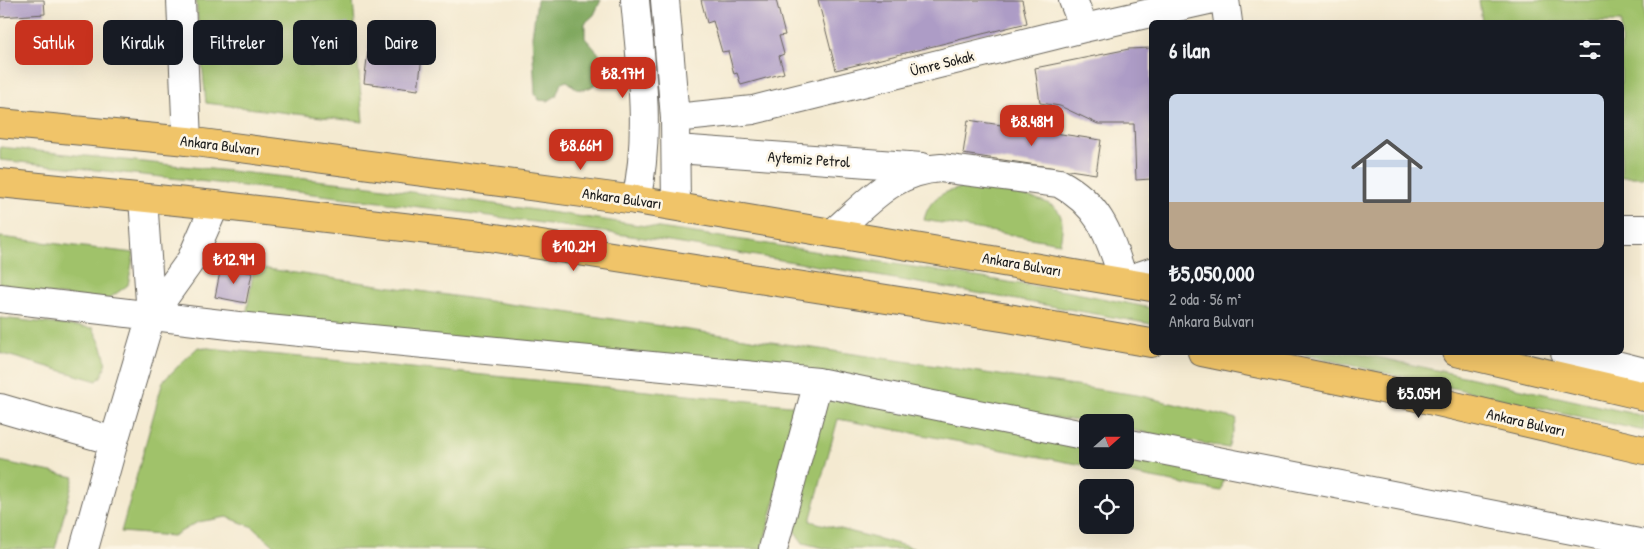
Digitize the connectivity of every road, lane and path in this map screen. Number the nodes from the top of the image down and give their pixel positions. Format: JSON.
{"nodes":[{"id":1,"x":181,"y":0,"type":"edge"},
{"id":2,"x":635,"y":0,"type":"edge"},
{"id":3,"x":665,"y":0,"type":"edge"},
{"id":4,"x":1072,"y":0,"type":"edge"},
{"id":5,"x":1208,"y":0,"type":"edge"},
{"id":6,"x":1225,"y":0,"type":"edge"},
{"id":7,"x":1228,"y":20,"type":"edge"},
{"id":8,"x":1084,"y":28,"type":"junction"},
{"id":9,"x":675,"y":118,"type":"junction"},
{"id":10,"x":0,"y":123,"type":"edge"},
{"id":11,"x":188,"y":141,"type":"junction"},
{"id":12,"x":677,"y":150,"type":"junction"},
{"id":13,"x":941,"y":168,"type":"junction"},
{"id":14,"x":0,"y":183,"type":"edge"},
{"id":15,"x":143,"y":198,"type":"junction"},
{"id":16,"x":636,"y":200,"type":"junction"},
{"id":17,"x":215,"y":205,"type":"junction"},
{"id":18,"x":676,"y":206,"type":"junction"},
{"id":19,"x":1624,"y":212,"type":"edge"},
{"id":20,"x":1644,"y":213,"type":"edge"},
{"id":21,"x":1644,"y":229,"type":"edge"},
{"id":22,"x":1624,"y":230,"type":"edge"},
{"id":23,"x":834,"y":232,"type":"junction"},
{"id":24,"x":1149,"y":273,"type":"edge"},
{"id":25,"x":1124,"y":281,"type":"junction"},
{"id":26,"x":1149,"y":287,"type":"edge"},
{"id":27,"x":0,"y":298,"type":"edge"},
{"id":28,"x":151,"y":316,"type":"junction"},
{"id":29,"x":1149,"y":344,"type":"edge"},
{"id":30,"x":1217,"y":355,"type":"edge"},
{"id":31,"x":1469,"y":355,"type":"edge"},
{"id":32,"x":1577,"y":355,"type":"edge"},
{"id":33,"x":1644,"y":372,"type":"edge"},
{"id":34,"x":818,"y":382,"type":"junction"},
{"id":35,"x":1644,"y":396,"type":"edge"},
{"id":36,"x":0,"y":408,"type":"edge"},
{"id":37,"x":1079,"y":434,"type":"edge"},
{"id":38,"x":114,"y":441,"type":"junction"},
{"id":39,"x":1134,"y":445,"type":"edge"},
{"id":40,"x":1644,"y":450,"type":"edge"},
{"id":41,"x":1644,"y":544,"type":"edge"},
{"id":42,"x":84,"y":549,"type":"edge"},
{"id":43,"x":774,"y":549,"type":"edge"}],
"edges":[{"from":1,"to":11,"type":"street"},
{"from":2,"to":16,"type":"street"},
{"from":3,"to":9,"type":"street"},
{"from":4,"to":8,"type":"street"},
{"from":5,"to":8,"type":"street","name":"Ümre Sokak"},
{"from":6,"to":7,"type":"street"},
{"from":8,"to":9,"type":"street","name":"Ümre Sokak"},
{"from":9,"to":12,"type":"street"},
{"from":10,"to":11,"type":"main road","name":"Ankara Bulvarı"},
{"from":11,"to":16,"type":"main road","name":"Ankara Bulvarı"},
{"from":12,"to":13,"type":"street","name":"Aytemiz Petrol"},
{"from":12,"to":18,"type":"street"},
{"from":13,"to":23,"type":"street","name":"Aytemiz Petrol"},
{"from":13,"to":25,"type":"street","name":"Aytemiz Petrol"},
{"from":14,"to":15,"type":"main road"},
{"from":15,"to":17,"type":"main road"},
{"from":15,"to":28,"type":"street"},
{"from":16,"to":18,"type":"main road","name":"Ankara Bulvarı"},
{"from":17,"to":28,"type":"street"},
{"from":17,"to":29,"type":"main road"},
{"from":18,"to":23,"type":"main road","name":"Ankara Bulvarı"},
{"from":19,"to":20,"type":"street"},
{"from":21,"to":22,"type":"street"},
{"from":23,"to":25,"type":"main road","name":"Ankara Bulvarı"},
{"from":24,"to":25,"type":"street"},
{"from":25,"to":26,"type":"main road","name":"Ankara Bulvarı"},
{"from":27,"to":28,"type":"street"},
{"from":28,"to":34,"type":"street"},
{"from":28,"to":38,"type":"street"},
{"from":30,"to":40,"type":"main road","name":"Ankara Bulvarı"},
{"from":31,"to":35,"type":"main road"},
{"from":32,"to":33,"type":"street"},
{"from":34,"to":37,"type":"street"},
{"from":34,"to":43,"type":"street"},
{"from":36,"to":38,"type":"street"},
{"from":38,"to":42,"type":"street"},
{"from":39,"to":41,"type":"street"}]}
